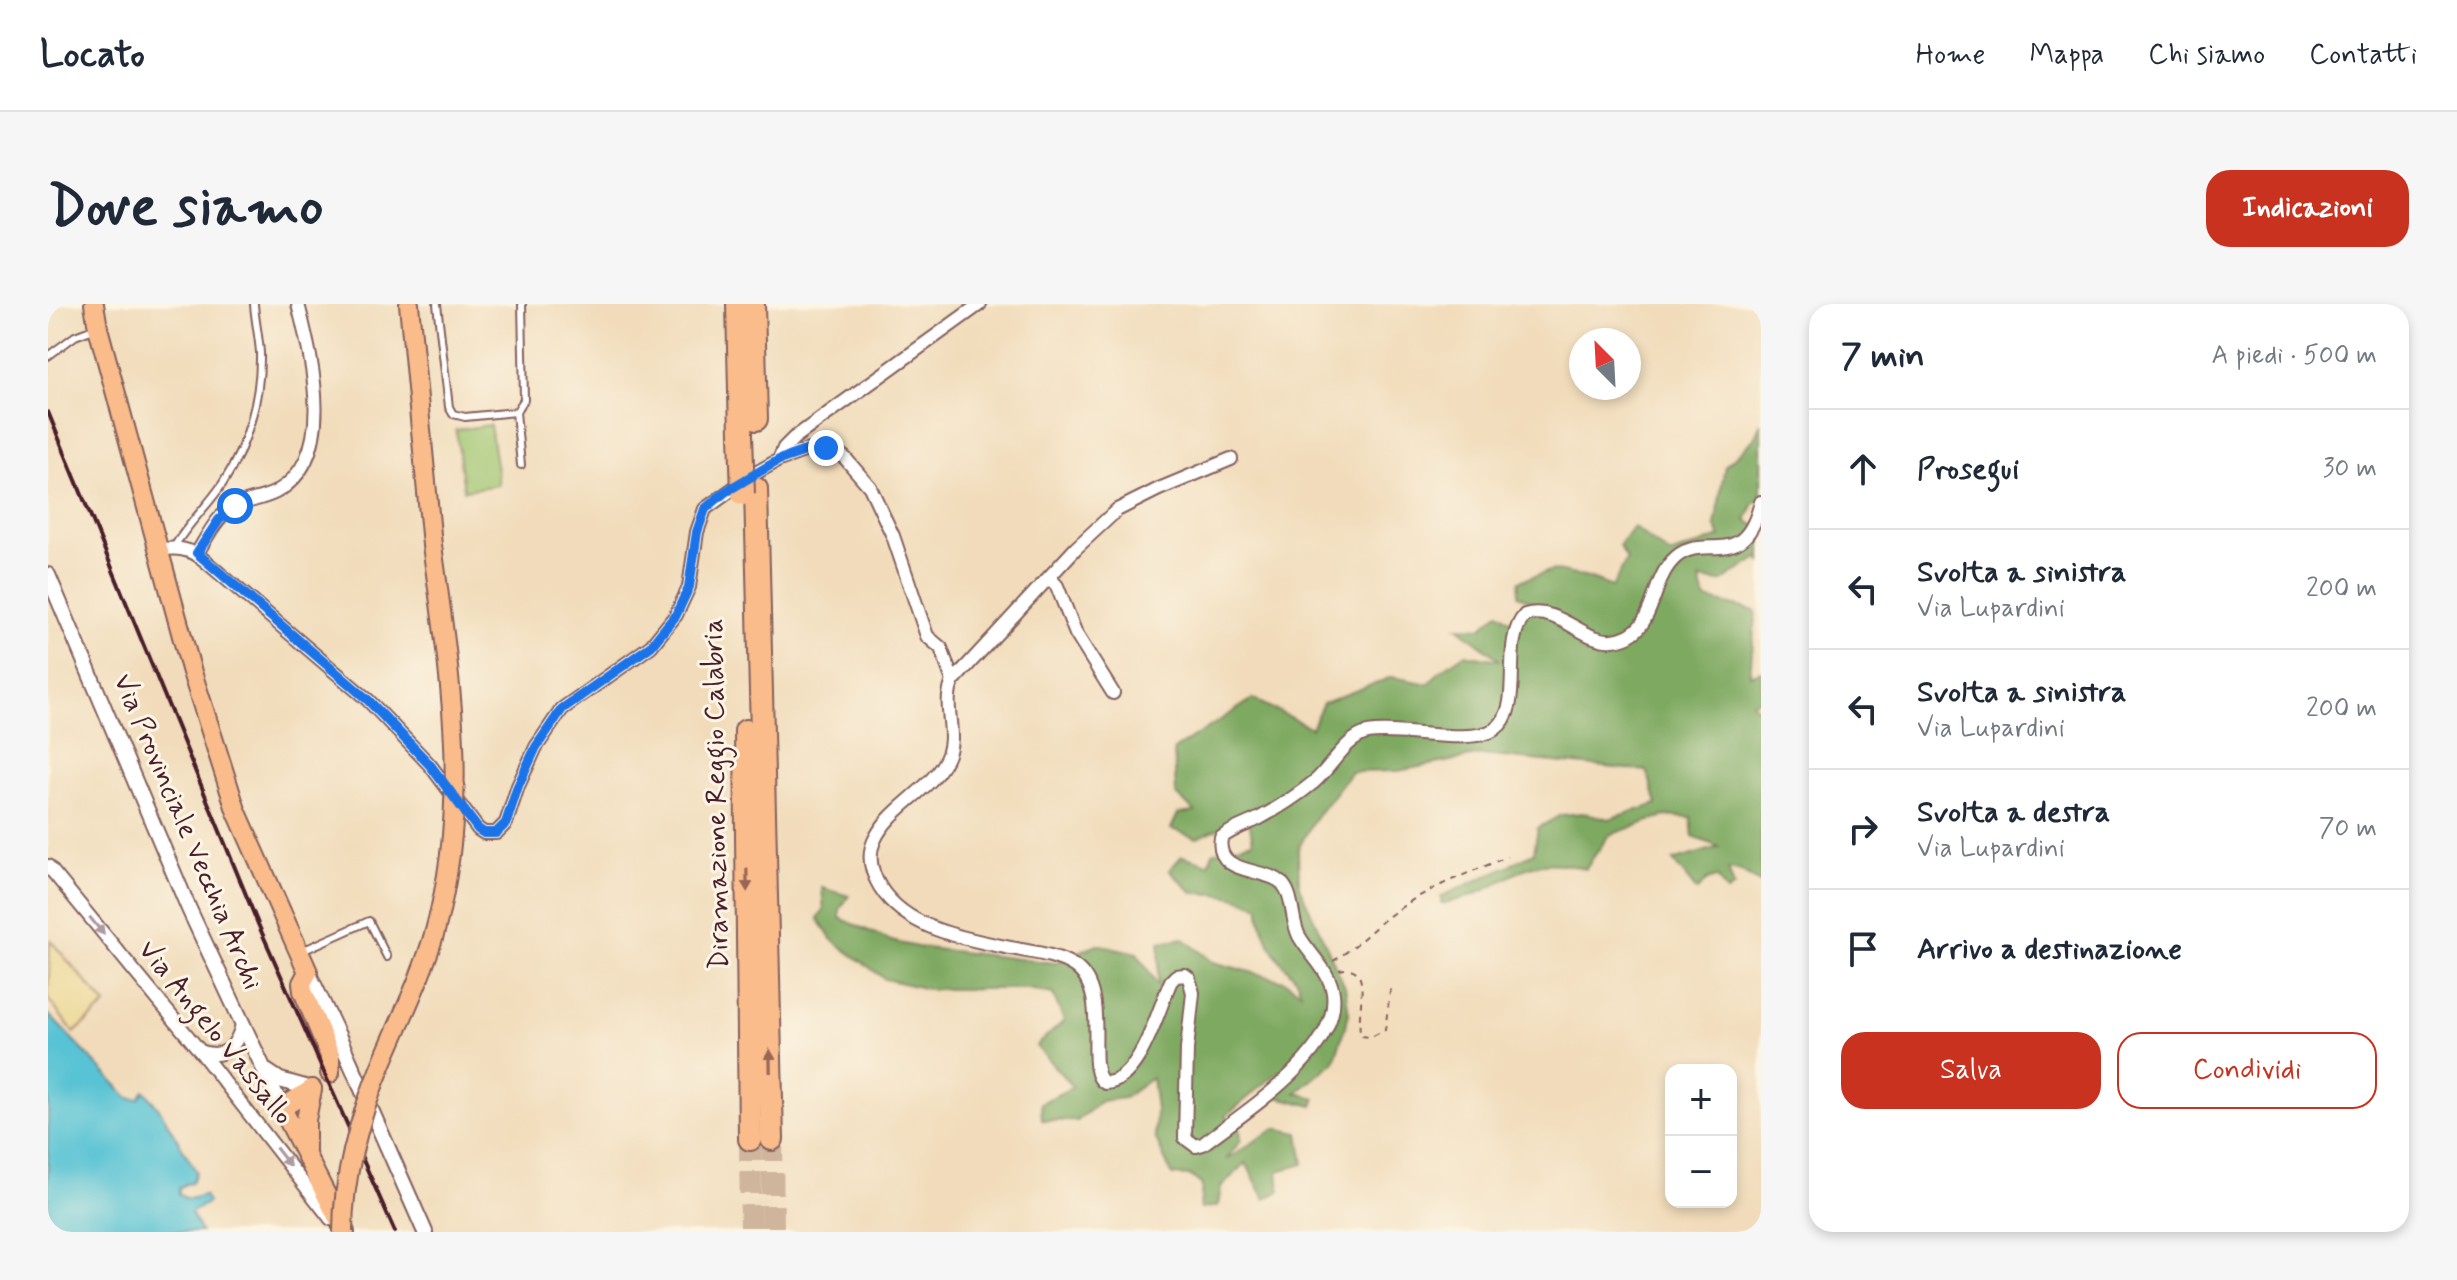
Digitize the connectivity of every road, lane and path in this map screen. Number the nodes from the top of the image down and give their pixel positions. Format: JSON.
{"nodes":[{"id":1,"x":94,"y":304,"type":"edge"},
{"id":2,"x":254,"y":304,"type":"edge"},
{"id":3,"x":298,"y":304,"type":"edge"},
{"id":4,"x":409,"y":304,"type":"edge"},
{"id":5,"x":437,"y":304,"type":"edge"},
{"id":6,"x":522,"y":304,"type":"edge"},
{"id":7,"x":738,"y":304,"type":"edge"},
{"id":8,"x":756,"y":304,"type":"edge"},
{"id":9,"x":980,"y":304,"type":"edge"},
{"id":10,"x":98,"y":328,"type":"junction"},
{"id":11,"x":48,"y":356,"type":"edge"},
{"id":12,"x":516,"y":412,"type":"junction"},
{"id":13,"x":749,"y":434,"type":"junction"},
{"id":14,"x":1231,"y":459,"type":"dead end"},
{"id":15,"x":779,"y":460,"type":"junction"},
{"id":16,"x":521,"y":465,"type":"dead end"},
{"id":17,"x":1761,"y":502,"type":"edge"},
{"id":18,"x":166,"y":549,"type":"junction"},
{"id":19,"x":197,"y":553,"type":"junction"},
{"id":20,"x":48,"y":575,"type":"edge"},
{"id":21,"x":1050,"y":578,"type":"junction"},
{"id":22,"x":953,"y":681,"type":"junction"},
{"id":23,"x":1113,"y":693,"type":"dead end"},
{"id":24,"x":1507,"y":857,"type":"dead end"},
{"id":25,"x":48,"y":866,"type":"edge"},
{"id":26,"x":299,"y":953,"type":"junction"},
{"id":27,"x":387,"y":957,"type":"dead end"},
{"id":28,"x":308,"y":972,"type":"junction"},
{"id":29,"x":1324,"y":972,"type":"junction"},
{"id":30,"x":1391,"y":984,"type":"dead end"},
{"id":31,"x":242,"y":1025,"type":"junction"},
{"id":32,"x":200,"y":1051,"type":"junction"},
{"id":33,"x":264,"y":1069,"type":"junction"},
{"id":34,"x":330,"y":1073,"type":"dead end"},
{"id":35,"x":310,"y":1098,"type":"junction"},
{"id":36,"x":286,"y":1116,"type":"junction"},
{"id":37,"x":761,"y":1139,"type":"tunnel mouth"},
{"id":38,"x":306,"y":1158,"type":"junction"},
{"id":39,"x":343,"y":1232,"type":"edge"},
{"id":40,"x":425,"y":1232,"type":"edge"}],
"edges":[{"from":1,"to":10,"type":"main road"},
{"from":2,"to":18,"type":"lane"},
{"from":3,"to":19,"type":"street"},
{"from":4,"to":39,"type":"main road","bridge":true},
{"from":5,"to":12,"type":"lane"},
{"from":6,"to":12,"type":"lane"},
{"from":7,"to":13,"type":"highway","name":"Diramazione Reggio Calabria"},
{"from":8,"to":13,"type":"highway","name":"Diramazione Reggio Calabria"},
{"from":9,"to":15,"type":"street"},
{"from":10,"to":11,"type":"lane"},
{"from":10,"to":18,"type":"main road"},
{"from":12,"to":16,"type":"lane"},
{"from":13,"to":37,"type":"highway","name":"Diramazione Reggio Calabria"},
{"from":14,"to":21,"type":"street"},
{"from":15,"to":19,"type":"street"},
{"from":15,"to":22,"type":"street"},
{"from":17,"to":29,"type":"street"},
{"from":18,"to":19,"type":"street"},
{"from":18,"to":26,"type":"main road"},
{"from":20,"to":31,"type":"street","name":"Via Provinciale Vecchia Archi"},
{"from":21,"to":22,"type":"street"},
{"from":21,"to":23,"type":"street"},
{"from":22,"to":29,"type":"street"},
{"from":24,"to":29,"type":"path"},
{"from":25,"to":32,"type":"street","name":"Via Angelo Vassallo","one_way":true},
{"from":26,"to":27,"type":"lane"},
{"from":26,"to":28,"type":"main road"},
{"from":28,"to":34,"type":"main road"},
{"from":28,"to":40,"type":"street"},
{"from":29,"to":30,"type":"path"},
{"from":31,"to":32,"type":"street"},
{"from":31,"to":33,"type":"street","name":"Via Provinciale Vecchia Archi"},
{"from":32,"to":39,"type":"street","name":"Via Angelo Vassallo","one_way":true},
{"from":33,"to":35,"type":"street"},
{"from":33,"to":36,"type":"street","name":"Via Provinciale Vecchia Archi"},
{"from":35,"to":36,"type":"main road"},
{"from":35,"to":38,"type":"main road"},
{"from":36,"to":38,"type":"main road"},
{"from":38,"to":39,"type":"main road"}]}
